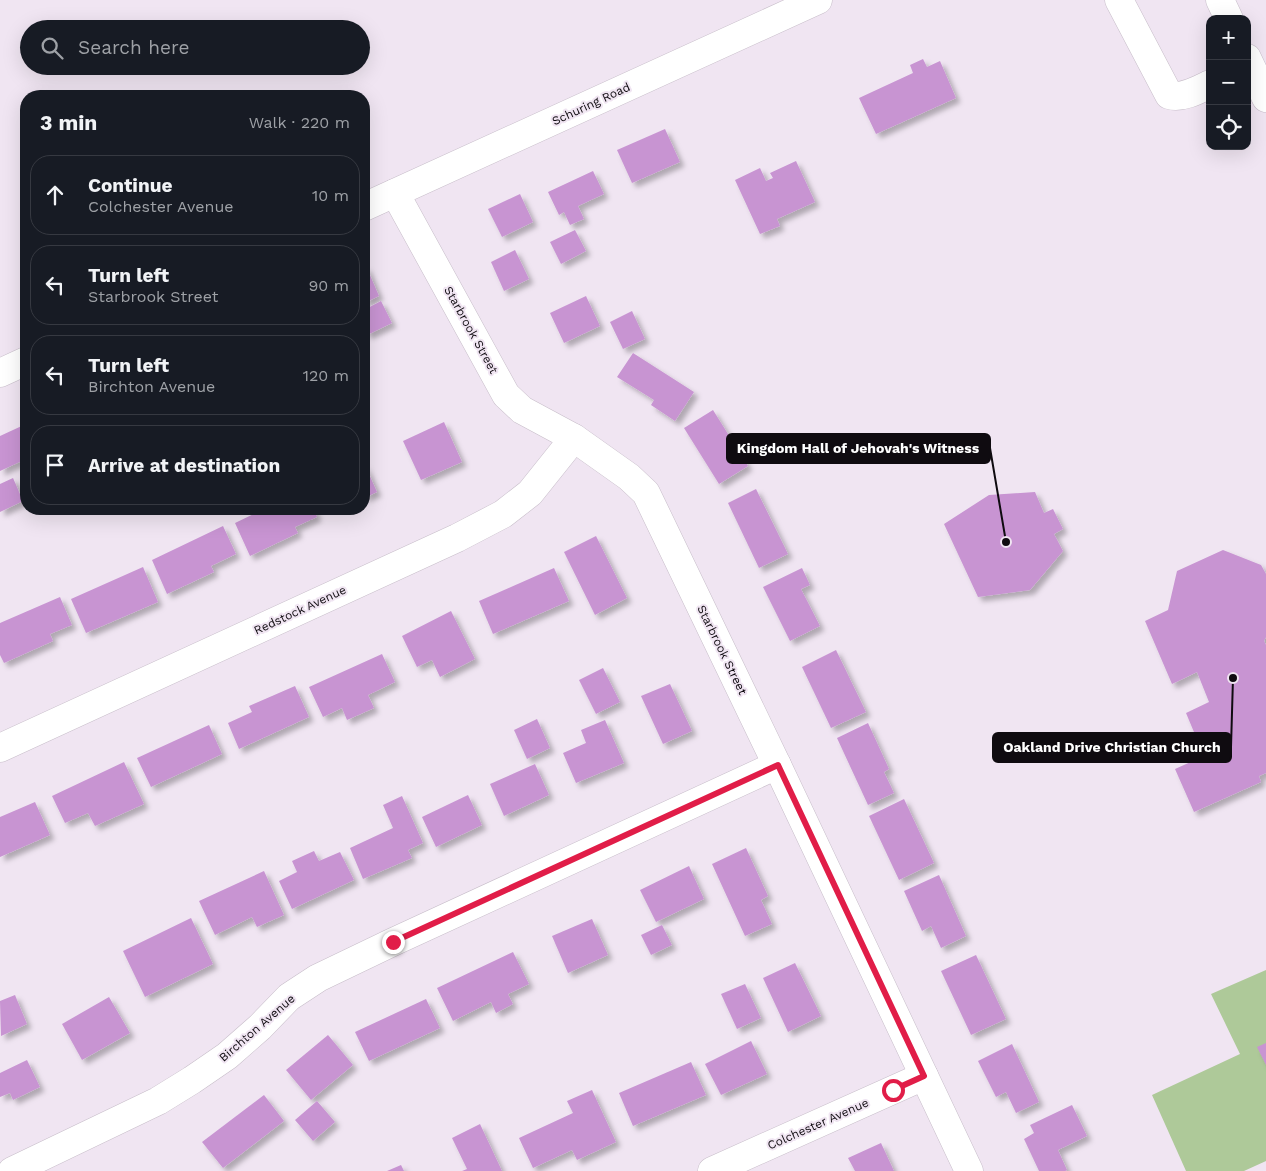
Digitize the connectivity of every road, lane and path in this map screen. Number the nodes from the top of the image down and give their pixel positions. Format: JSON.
{"nodes":[{"id":1,"x":818,"y":0,"type":"edge"},
{"id":2,"x":1119,"y":0,"type":"edge"},
{"id":3,"x":1220,"y":0,"type":"edge"},
{"id":4,"x":1227,"y":15,"type":"edge"},
{"id":5,"x":1251,"y":70,"type":"edge"},
{"id":6,"x":1206,"y":86,"type":"edge"},
{"id":7,"x":1266,"y":98,"type":"edge"},
{"id":8,"x":395,"y":193,"type":"junction"},
{"id":9,"x":370,"y":204,"type":"edge"},
{"id":10,"x":20,"y":364,"type":"edge"},
{"id":11,"x":0,"y":373,"type":"edge"},
{"id":12,"x":574,"y":438,"type":"junction"},
{"id":13,"x":0,"y":748,"type":"edge"},
{"id":14,"x":778,"y":765,"type":"junction"},
{"id":15,"x":924,"y":1076,"type":"junction"},
{"id":16,"x":12,"y":1171,"type":"edge"},
{"id":17,"x":712,"y":1171,"type":"edge"},
{"id":18,"x":969,"y":1171,"type":"edge"}],
"edges":[{"from":1,"to":8,"type":"street","name":"Schuring Road"},
{"from":2,"to":6,"type":"street"},
{"from":3,"to":4,"type":"street"},
{"from":5,"to":7,"type":"street"},
{"from":8,"to":9,"type":"street","name":"Schuring Road"},
{"from":8,"to":12,"type":"street","name":"Starbrook Street"},
{"from":10,"to":11,"type":"street"},
{"from":12,"to":13,"type":"street","name":"Redstock Avenue"},
{"from":12,"to":14,"type":"street","name":"Starbrook Street"},
{"from":14,"to":15,"type":"street","name":"Starbrook Street"},
{"from":14,"to":16,"type":"street","name":"Birchton Avenue"},
{"from":15,"to":17,"type":"street","name":"Colchester Avenue"},
{"from":15,"to":18,"type":"street","name":"Starbrook Street"}]}
